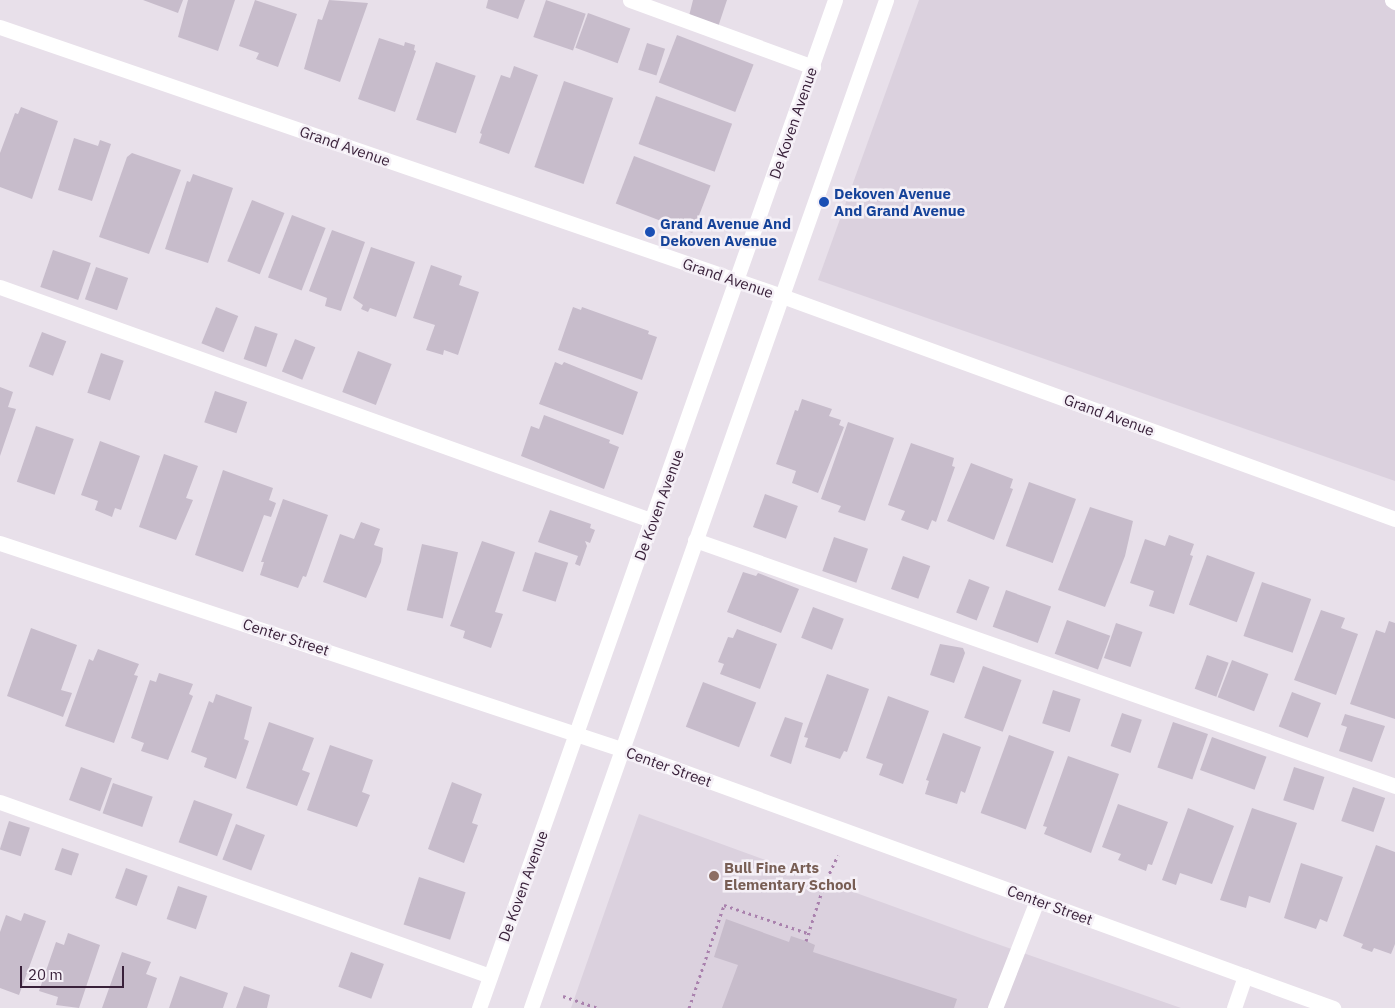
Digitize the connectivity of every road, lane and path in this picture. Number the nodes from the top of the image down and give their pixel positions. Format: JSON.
{"nodes":[{"id":1,"x":630,"y":0,"type":"edge"},
{"id":2,"x":835,"y":0,"type":"edge"},
{"id":3,"x":886,"y":0,"type":"edge"},
{"id":4,"x":1392,"y":0,"type":"edge"},
{"id":5,"x":1395,"y":2,"type":"edge"},
{"id":6,"x":0,"y":27,"type":"edge"},
{"id":7,"x":813,"y":67,"type":"junction"},
{"id":8,"x":738,"y":281,"type":"junction"},
{"id":9,"x":0,"y":287,"type":"edge"},
{"id":10,"x":782,"y":296,"type":"junction"},
{"id":11,"x":1395,"y":519,"type":"edge"},
{"id":12,"x":653,"y":522,"type":"junction"},
{"id":13,"x":695,"y":540,"type":"junction"},
{"id":14,"x":0,"y":543,"type":"edge"},
{"id":15,"x":577,"y":734,"type":"junction"},
{"id":16,"x":621,"y":749,"type":"junction"},
{"id":17,"x":1395,"y":786,"type":"edge"},
{"id":18,"x":0,"y":802,"type":"edge"},
{"id":19,"x":849,"y":832,"type":"junction"},
{"id":20,"x":1037,"y":900,"type":"junction"},
{"id":21,"x":810,"y":934,"type":"junction"},
{"id":22,"x":806,"y":941,"type":"dead end"},
{"id":23,"x":490,"y":976,"type":"junction"},
{"id":24,"x":1245,"y":976,"type":"junction"},
{"id":25,"x":539,"y":987,"type":"junction"},
{"id":26,"x":479,"y":1008,"type":"edge"},
{"id":27,"x":531,"y":1008,"type":"edge"},
{"id":28,"x":597,"y":1008,"type":"edge"},
{"id":29,"x":688,"y":1008,"type":"edge"},
{"id":30,"x":995,"y":1008,"type":"edge"},
{"id":31,"x":1234,"y":1008,"type":"edge"},
{"id":32,"x":1333,"y":1008,"type":"edge"}],
"edges":[{"from":1,"to":7,"type":"street"},
{"from":2,"to":7,"type":"street","name":"De Koven Avenue"},
{"from":3,"to":10,"type":"street"},
{"from":4,"to":5,"type":"street"},
{"from":6,"to":8,"type":"street","name":"Grand Avenue"},
{"from":7,"to":8,"type":"street","name":"De Koven Avenue"},
{"from":8,"to":10,"type":"street","name":"Grand Avenue"},
{"from":8,"to":12,"type":"street","name":"De Koven Avenue"},
{"from":9,"to":12,"type":"street"},
{"from":10,"to":11,"type":"street","name":"Grand Avenue"},
{"from":10,"to":13,"type":"street"},
{"from":12,"to":15,"type":"street","name":"De Koven Avenue"},
{"from":13,"to":16,"type":"street"},
{"from":13,"to":17,"type":"street"},
{"from":14,"to":15,"type":"street","name":"Center Street"},
{"from":15,"to":16,"type":"street","name":"Center Street"},
{"from":15,"to":23,"type":"street","name":"De Koven Avenue"},
{"from":16,"to":19,"type":"street","name":"Center Street"},
{"from":16,"to":25,"type":"street"},
{"from":18,"to":23,"type":"street"},
{"from":19,"to":20,"type":"street","name":"Center Street"},
{"from":19,"to":21,"type":"path"},
{"from":20,"to":24,"type":"street","name":"Center Street"},
{"from":20,"to":30,"type":"street"},
{"from":21,"to":22,"type":"path"},
{"from":21,"to":29,"type":"path"},
{"from":23,"to":26,"type":"street","name":"De Koven Avenue"},
{"from":24,"to":31,"type":"street"},
{"from":24,"to":32,"type":"street","name":"Center Street"},
{"from":25,"to":27,"type":"street"},
{"from":25,"to":28,"type":"path"}]}
